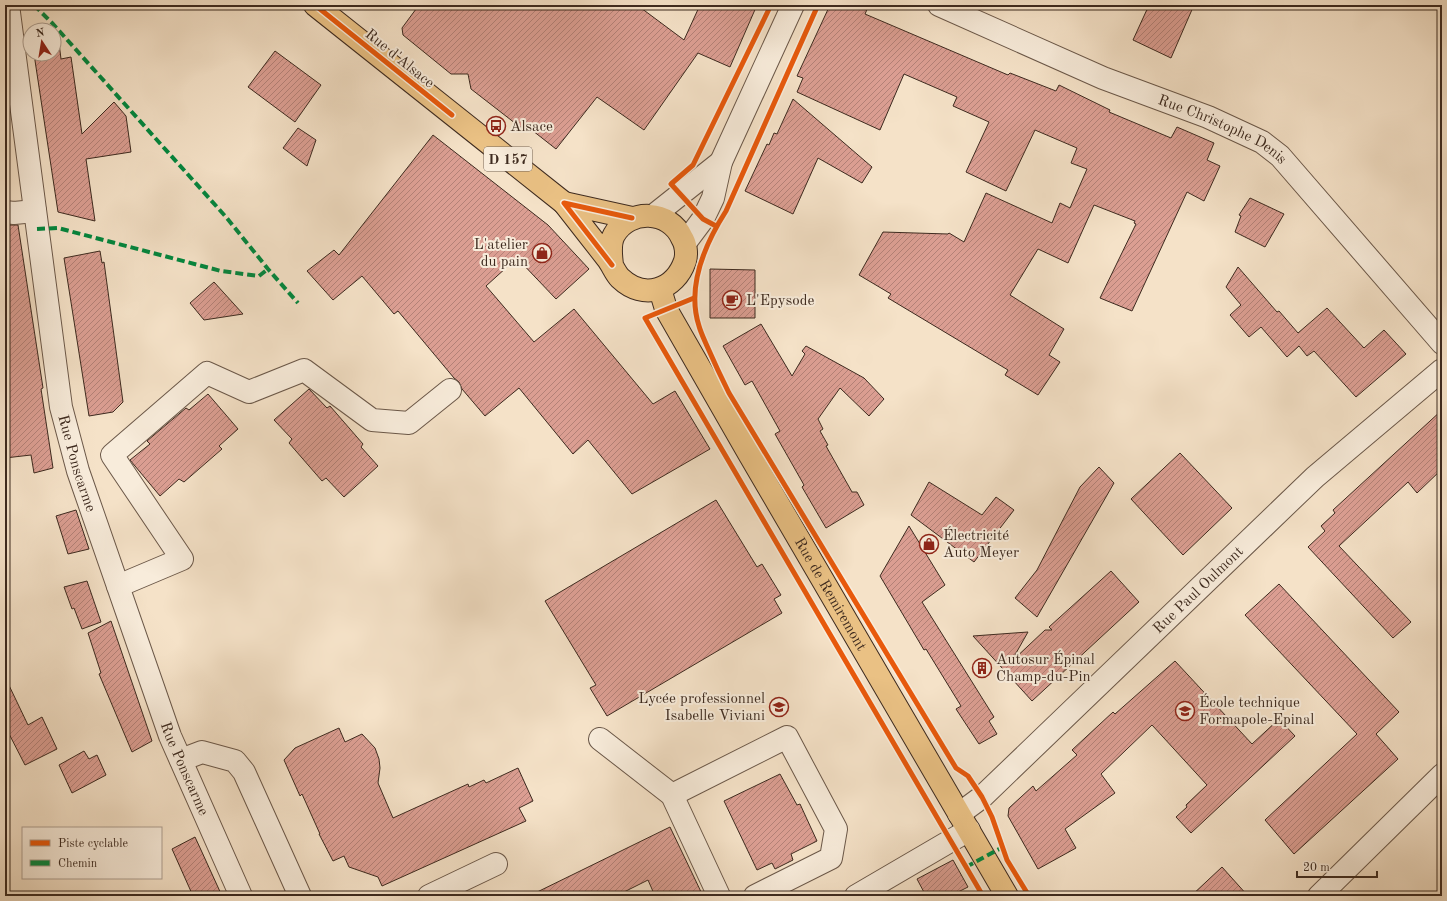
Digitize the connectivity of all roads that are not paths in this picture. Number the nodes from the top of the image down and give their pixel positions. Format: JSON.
{"nodes":[{"id":1,"x":8,"y":5,"type":"edge"},
{"id":2,"x":315,"y":5,"type":"edge"},
{"id":3,"x":793,"y":5,"type":"edge"},
{"id":4,"x":939,"y":5,"type":"edge"},
{"id":5,"x":721,"y":162,"type":"junction"},
{"id":6,"x":564,"y":203,"type":"junction"},
{"id":7,"x":35,"y":211,"type":"junction"},
{"id":8,"x":5,"y":212,"type":"edge"},
{"id":9,"x":643,"y":217,"type":"junction"},
{"id":10,"x":685,"y":243,"type":"junction"},
{"id":11,"x":612,"y":265,"type":"junction"},
{"id":12,"x":660,"y":289,"type":"junction"},
{"id":13,"x":1442,"y":343,"type":"edge"},
{"id":14,"x":1442,"y":370,"type":"edge"},
{"id":15,"x":450,"y":390,"type":"dead end"},
{"id":16,"x":118,"y":586,"type":"junction"},
{"id":17,"x":600,"y":739,"type":"dead end"},
{"id":18,"x":181,"y":760,"type":"junction"},
{"id":19,"x":1442,"y":775,"type":"edge"},
{"id":20,"x":672,"y":795,"type":"junction"},
{"id":21,"x":964,"y":822,"type":"junction"},
{"id":22,"x":496,"y":864,"type":"dead end"},
{"id":23,"x":241,"y":896,"type":"edge"},
{"id":24,"x":300,"y":896,"type":"edge"},
{"id":25,"x":429,"y":896,"type":"edge"},
{"id":26,"x":719,"y":896,"type":"edge"},
{"id":27,"x":756,"y":896,"type":"edge"},
{"id":28,"x":856,"y":896,"type":"edge"},
{"id":29,"x":1007,"y":896,"type":"edge"},
{"id":30,"x":1319,"y":896,"type":"edge"}],
"edges":[{"from":1,"to":7,"type":"street","name":"Rue Ponscarme"},
{"from":2,"to":6,"type":"main road","name":"Rue d'Alsace","number":"D 157"},
{"from":3,"to":5,"type":"street"},
{"from":4,"to":13,"type":"street","name":"Rue Christophe Denis"},
{"from":5,"to":9,"type":"street"},
{"from":5,"to":10,"type":"street"},
{"from":6,"to":9,"type":"main road","name":"Rue d'Alsace","number":"D 157"},
{"from":6,"to":11,"type":"main road","name":"Rue d'Alsace","number":"D 157"},
{"from":7,"to":8,"type":"street"},
{"from":7,"to":16,"type":"street","name":"Rue Ponscarme"},
{"from":9,"to":10,"type":"main road"},
{"from":9,"to":11,"type":"main road"},
{"from":10,"to":12,"type":"main road"},
{"from":11,"to":12,"type":"main road"},
{"from":12,"to":21,"type":"main road","name":"Rue de Remiremont"},
{"from":14,"to":21,"type":"street","name":"Rue Paul Oulmont"},
{"from":15,"to":16,"type":"street"},
{"from":16,"to":18,"type":"street","name":"Rue Ponscarme"},
{"from":17,"to":20,"type":"street"},
{"from":18,"to":23,"type":"street","name":"Rue Ponscarme"},
{"from":18,"to":24,"type":"street"},
{"from":19,"to":30,"type":"street"},
{"from":20,"to":26,"type":"street"},
{"from":20,"to":27,"type":"street"},
{"from":21,"to":28,"type":"street","name":"Rue Paul Oulmont"},
{"from":21,"to":29,"type":"main road","name":"Rue de Remiremont"},
{"from":22,"to":25,"type":"street"}]}
